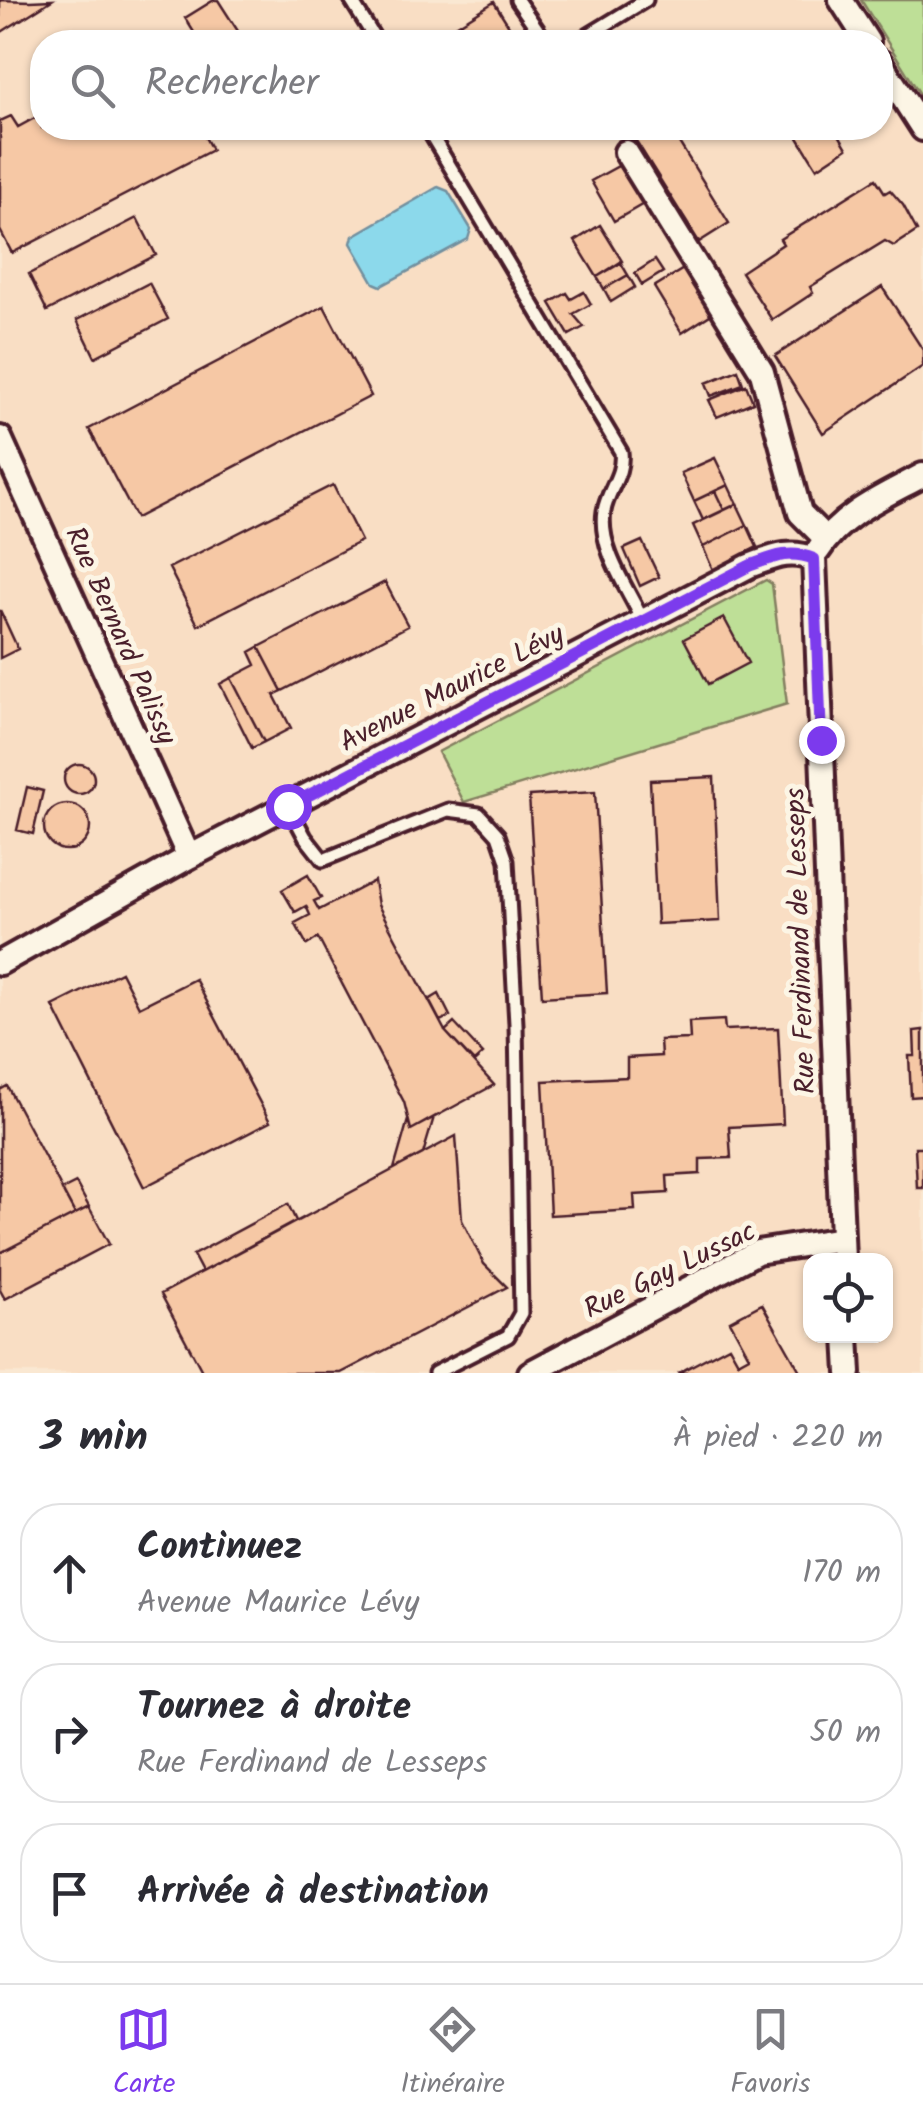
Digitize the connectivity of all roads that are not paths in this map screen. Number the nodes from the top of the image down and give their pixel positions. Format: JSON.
{"nodes":[{"id":1,"x":352,"y":0,"type":"edge"},
{"id":2,"x":517,"y":0,"type":"edge"},
{"id":3,"x":646,"y":0,"type":"edge"},
{"id":4,"x":842,"y":0,"type":"edge"},
{"id":5,"x":370,"y":30,"type":"edge"},
{"id":6,"x":538,"y":30,"type":"edge"},
{"id":7,"x":597,"y":30,"type":"edge"},
{"id":8,"x":861,"y":30,"type":"edge"},
{"id":9,"x":893,"y":82,"type":"edge"},
{"id":10,"x":923,"y":128,"type":"edge"},
{"id":11,"x":434,"y":140,"type":"edge"},
{"id":12,"x":626,"y":152,"type":"dead end"},
{"id":13,"x":0,"y":438,"type":"edge"},
{"id":14,"x":923,"y":475,"type":"edge"},
{"id":15,"x":820,"y":549,"type":"junction"},
{"id":16,"x":644,"y":621,"type":"junction"},
{"id":17,"x":288,"y":806,"type":"junction"},
{"id":18,"x":190,"y":857,"type":"junction"},
{"id":19,"x":0,"y":963,"type":"edge"},
{"id":20,"x":842,"y":1250,"type":"edge"},
{"id":21,"x":847,"y":1343,"type":"edge"},
{"id":22,"x":435,"y":1373,"type":"edge"},
{"id":23,"x":530,"y":1373,"type":"edge"},
{"id":24,"x":849,"y":1373,"type":"edge"}],
"edges":[{"from":1,"to":5,"type":"lane"},
{"from":2,"to":6,"type":"lane"},
{"from":3,"to":7,"type":"lane"},
{"from":4,"to":8,"type":"street"},
{"from":9,"to":10,"type":"street"},
{"from":11,"to":16,"type":"lane"},
{"from":12,"to":15,"type":"street"},
{"from":13,"to":18,"type":"street","name":"Rue Bernard Palissy"},
{"from":14,"to":15,"type":"street"},
{"from":15,"to":16,"type":"street","name":"Avenue Maurice Lévy"},
{"from":15,"to":20,"type":"street","name":"Rue Ferdinand de Lesseps"},
{"from":16,"to":17,"type":"street","name":"Avenue Maurice Lévy"},
{"from":17,"to":18,"type":"street","name":"Avenue Maurice Lévy"},
{"from":17,"to":22,"type":"lane"},
{"from":18,"to":19,"type":"street","name":"Avenue Maurice Lévy"},
{"from":20,"to":23,"type":"street","name":"Rue Gay Lussac"},
{"from":21,"to":24,"type":"street"}]}
